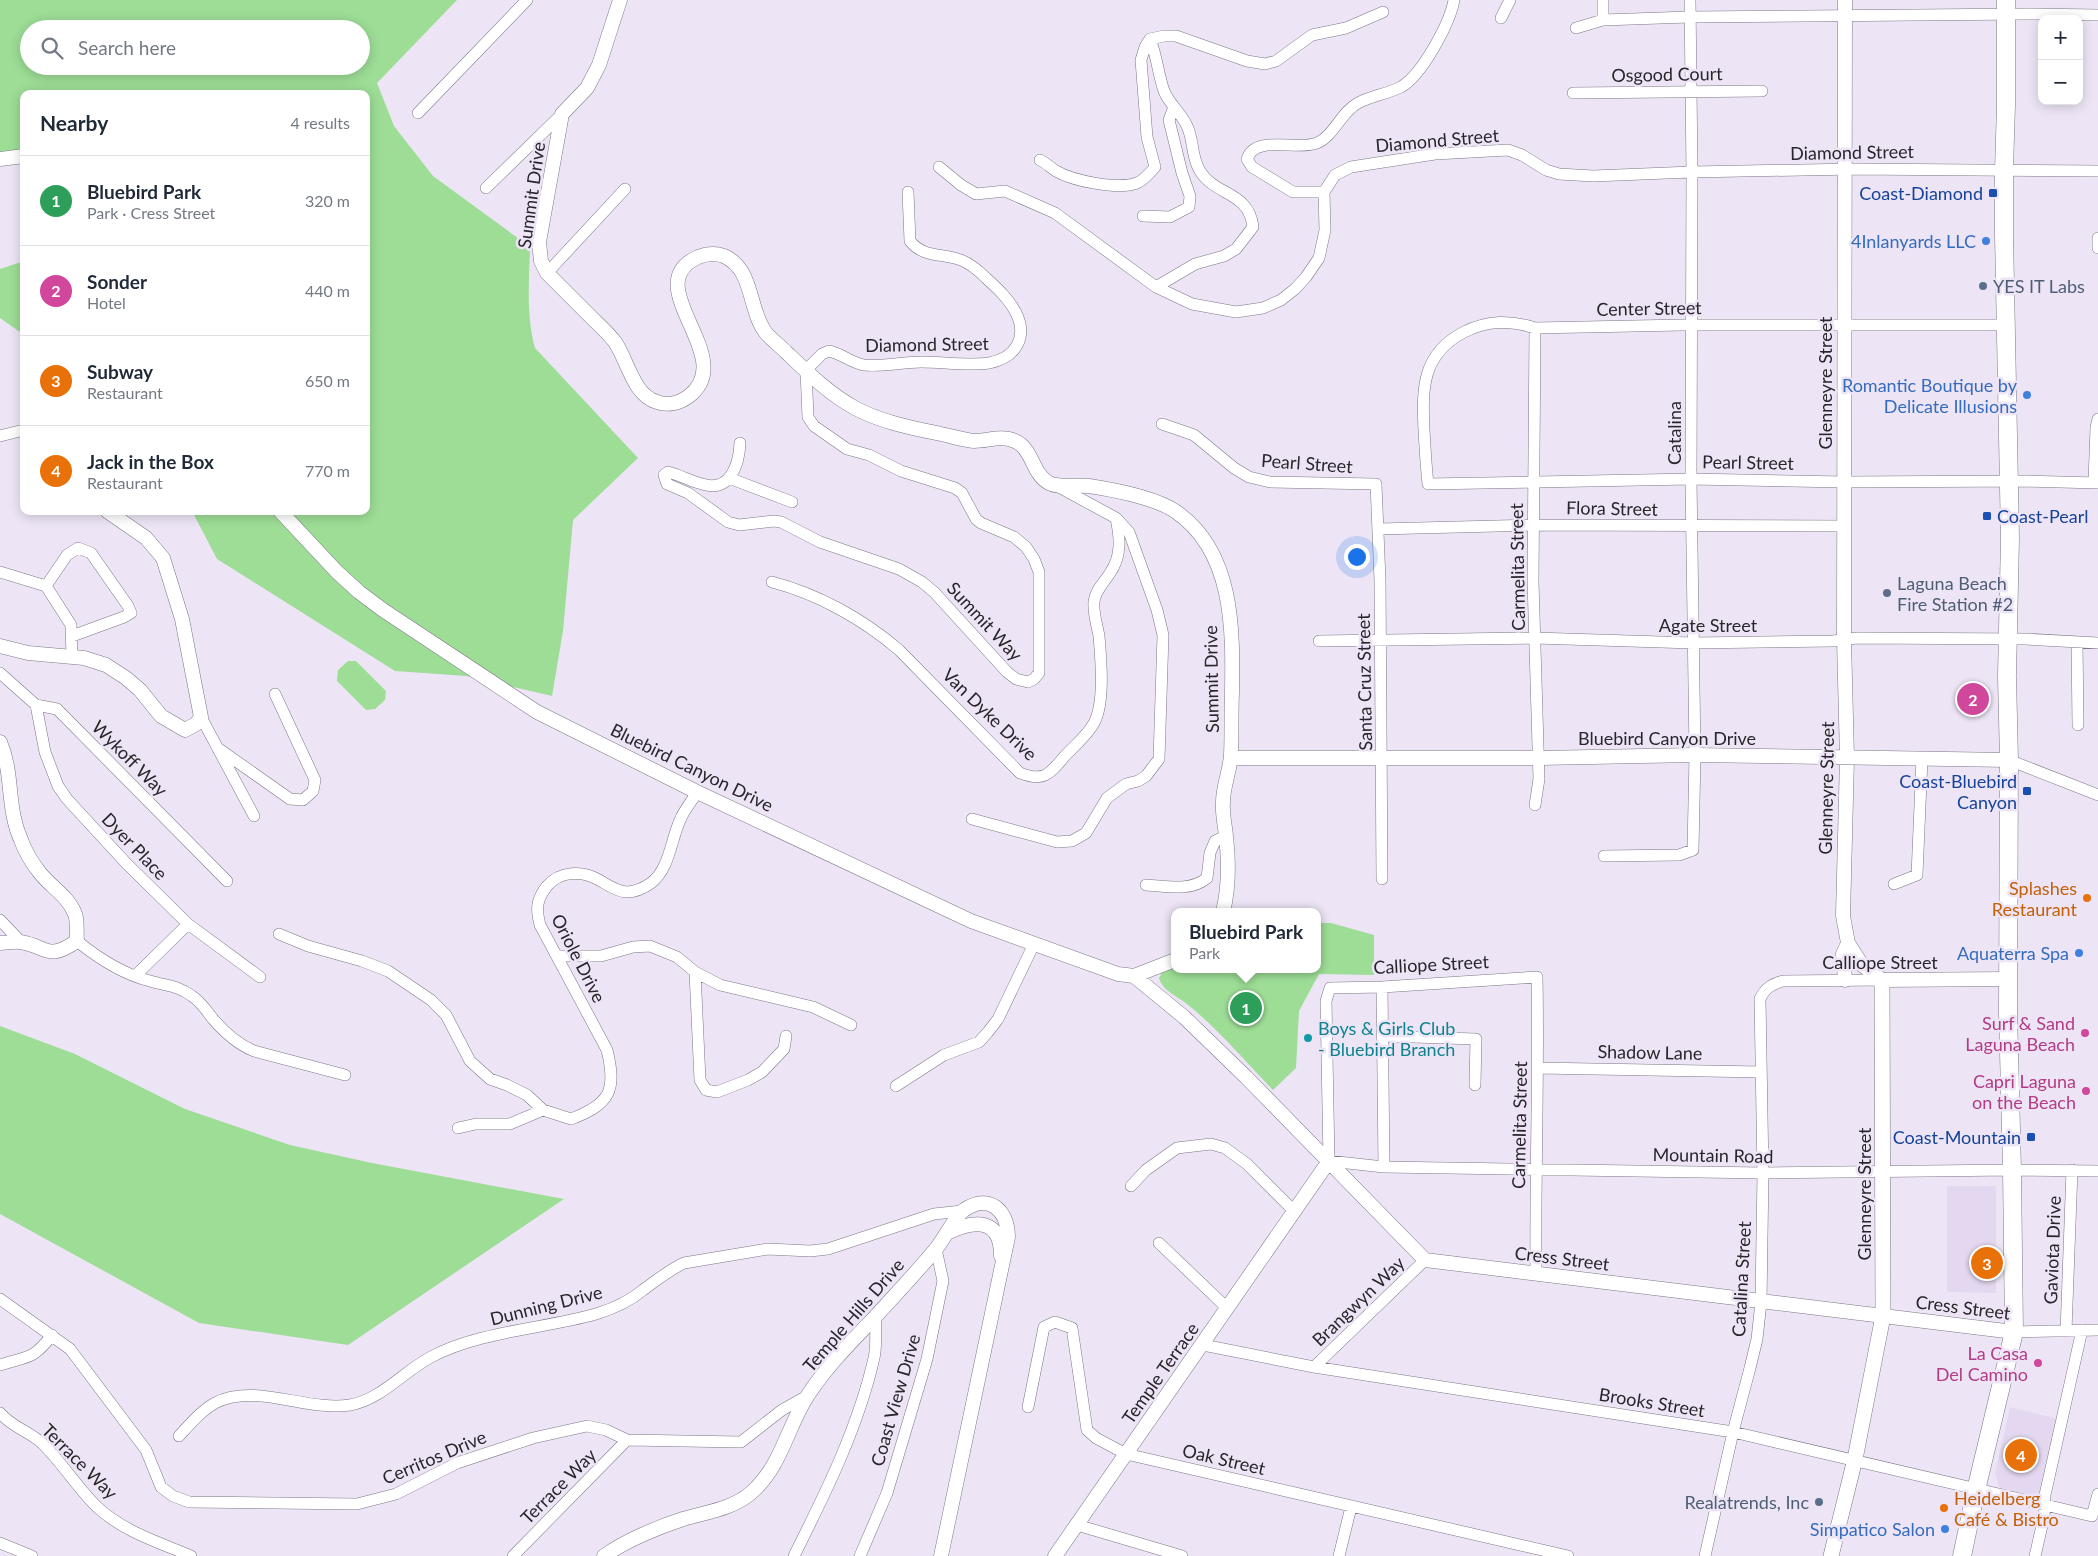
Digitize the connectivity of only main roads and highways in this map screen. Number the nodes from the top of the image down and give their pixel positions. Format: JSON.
{"nodes":[{"id":1,"x":2006,"y":7,"type":"edge"},
{"id":2,"x":1882,"y":980,"type":"road end"},
{"id":3,"x":1831,"y":1556,"type":"edge"},
{"id":4,"x":1962,"y":1556,"type":"edge"}],
"edges":[{"from":1,"to":4,"type":"highway"},
{"from":2,"to":3,"type":"main road","name":"Glenneyre Street"}]}
